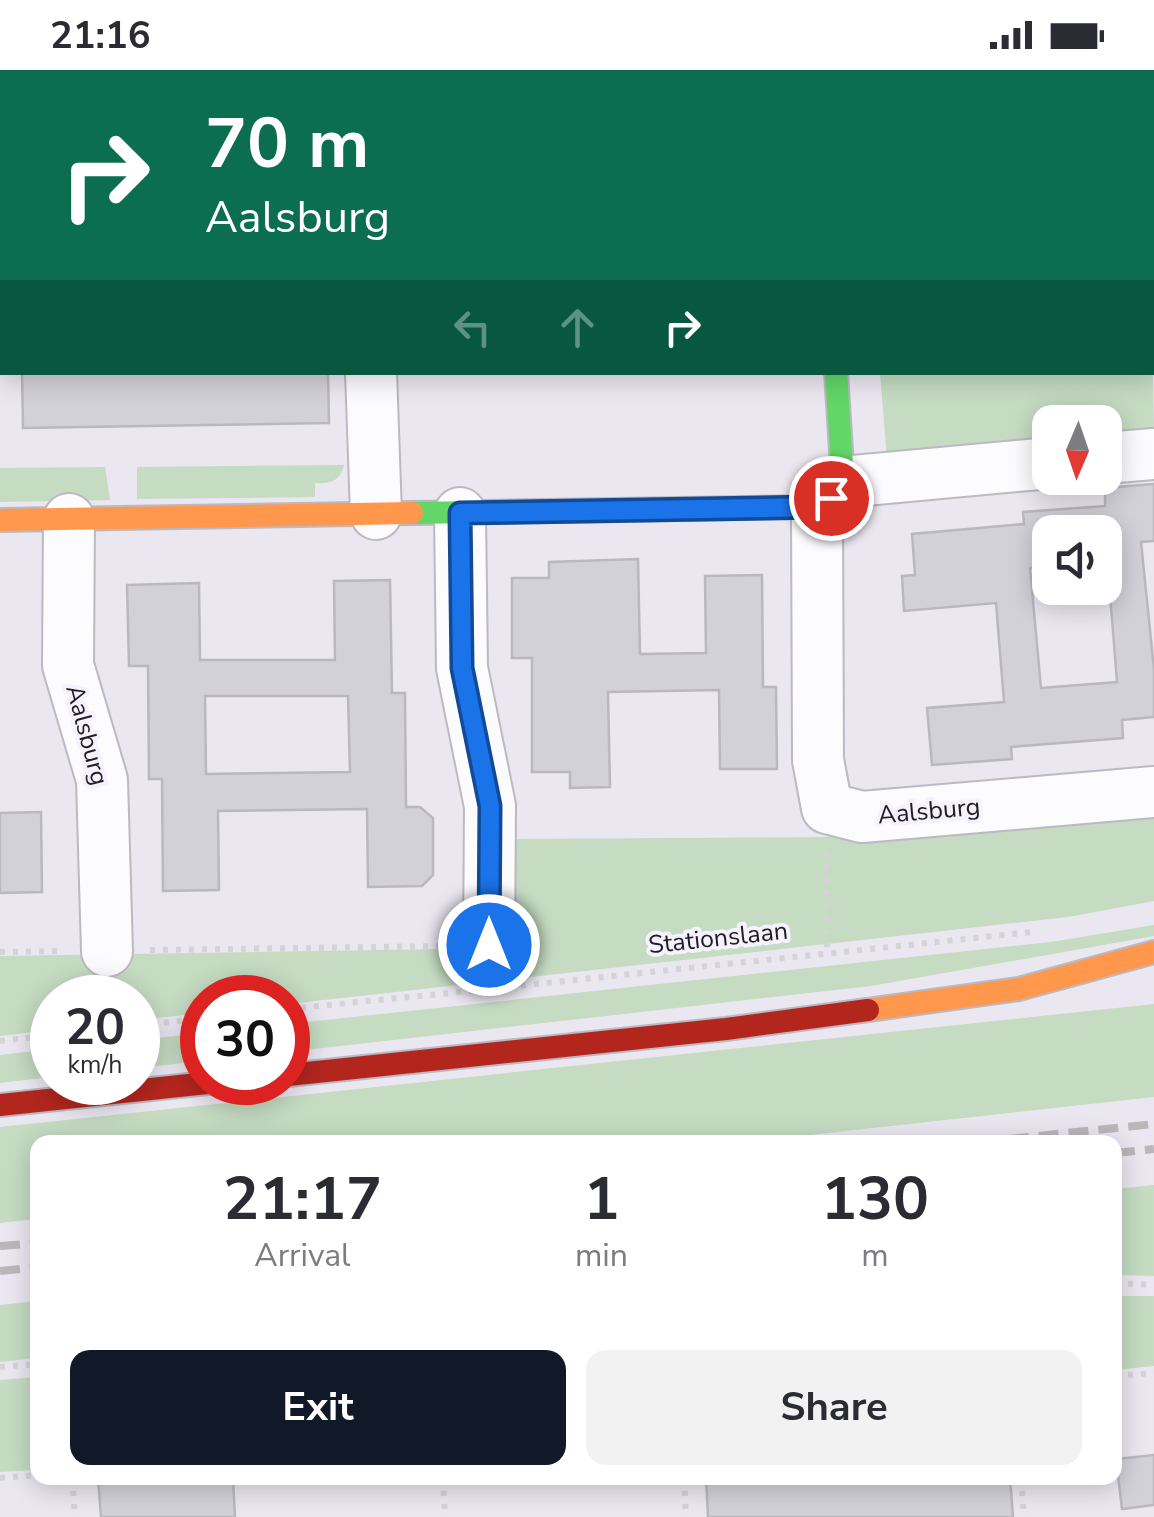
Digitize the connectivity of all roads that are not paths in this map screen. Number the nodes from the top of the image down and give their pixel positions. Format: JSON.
{"nodes":[{"id":1,"x":371,"y":375,"type":"edge"},
{"id":2,"x":836,"y":375,"type":"edge"},
{"id":3,"x":1154,"y":454,"type":"edge"},
{"id":4,"x":1122,"y":457,"type":"edge"},
{"id":5,"x":1032,"y":466,"type":"edge"},
{"id":6,"x":830,"y":494,"type":"junction"},
{"id":7,"x":460,"y":513,"type":"junction"},
{"id":8,"x":376,"y":514,"type":"junction"},
{"id":9,"x":69,"y":519,"type":"junction"},
{"id":10,"x":0,"y":520,"type":"edge"},
{"id":11,"x":1154,"y":792,"type":"edge"},
{"id":12,"x":489,"y":945,"type":"road end"},
{"id":13,"x":107,"y":951,"type":"road end"},
{"id":14,"x":1154,"y":952,"type":"edge"},
{"id":15,"x":1019,"y":989,"type":"junction"},
{"id":16,"x":1116,"y":989,"type":"dead end"},
{"id":17,"x":310,"y":1073,"type":"edge"},
{"id":18,"x":180,"y":1086,"type":"edge"},
{"id":19,"x":0,"y":1105,"type":"edge"}],
"edges":[{"from":1,"to":8,"type":"street"},
{"from":2,"to":6,"type":"street"},
{"from":3,"to":4,"type":"street"},
{"from":5,"to":6,"type":"street"},
{"from":6,"to":7,"type":"street"},
{"from":6,"to":11,"type":"street","name":"Aalsburg"},
{"from":7,"to":8,"type":"street"},
{"from":7,"to":12,"type":"street"},
{"from":8,"to":9,"type":"street"},
{"from":9,"to":10,"type":"street"},
{"from":9,"to":13,"type":"street","name":"Aalsburg"},
{"from":14,"to":15,"type":"street"},
{"from":15,"to":16,"type":"street"},
{"from":15,"to":17,"type":"street"},
{"from":18,"to":19,"type":"street"}]}
